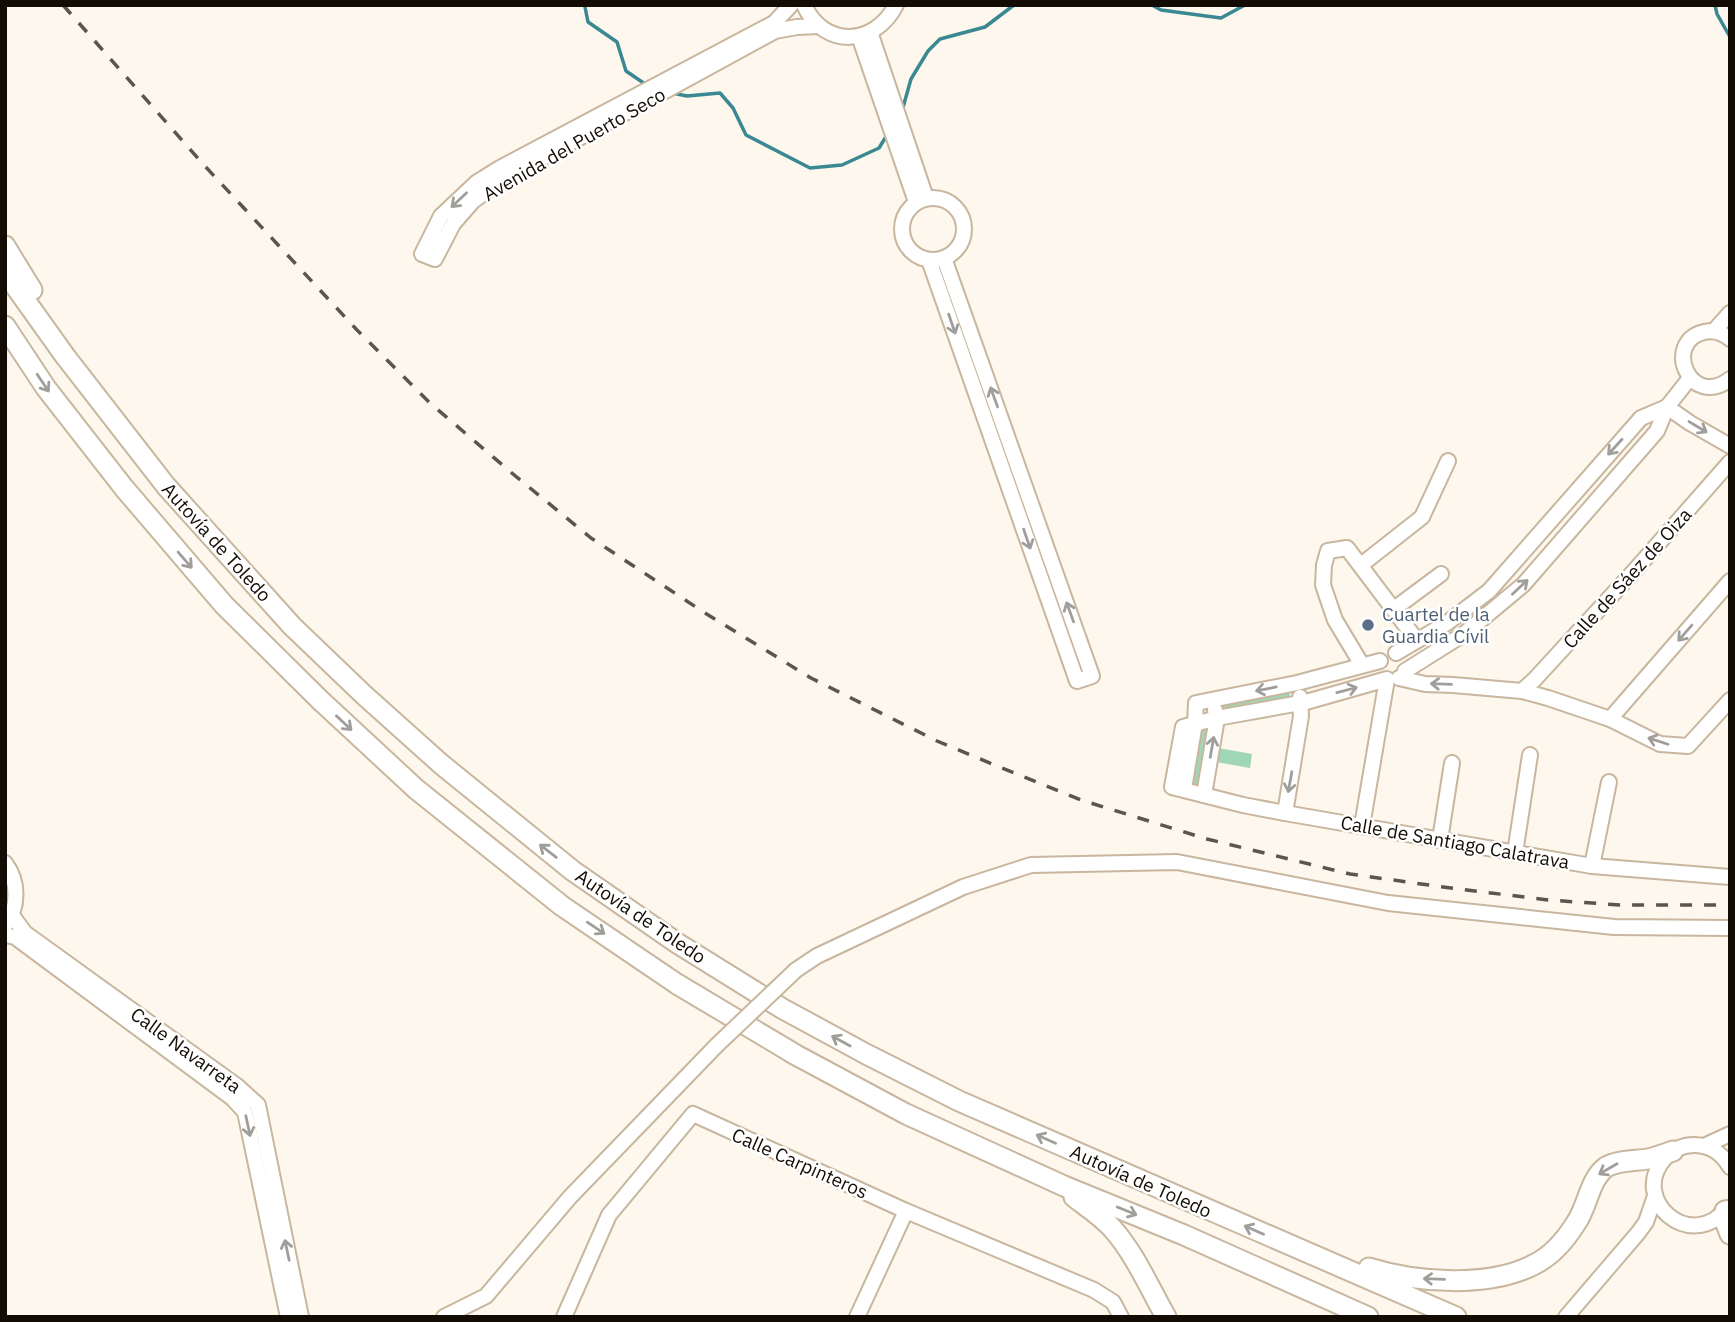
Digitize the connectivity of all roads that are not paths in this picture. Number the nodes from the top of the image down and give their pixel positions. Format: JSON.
{"nodes":[{"id":1,"x":790,"y":5,"type":"edge"},
{"id":2,"x":804,"y":5,"type":"edge"},
{"id":3,"x":896,"y":5,"type":"edge"},
{"id":4,"x":819,"y":26,"type":"junction"},
{"id":5,"x":864,"y":34,"type":"junction"},
{"id":6,"x":921,"y":200,"type":"junction"},
{"id":7,"x":5,"y":246,"type":"edge"},
{"id":8,"x":944,"y":258,"type":"junction"},
{"id":9,"x":929,"y":260,"type":"junction"},
{"id":10,"x":5,"y":272,"type":"edge"},
{"id":11,"x":1730,"y":313,"type":"edge"},
{"id":12,"x":5,"y":326,"type":"edge"},
{"id":13,"x":1714,"y":331,"type":"junction"},
{"id":14,"x":1730,"y":339,"type":"edge"},
{"id":15,"x":65,"y":356,"type":"junction"},
{"id":16,"x":1690,"y":378,"type":"junction"},
{"id":17,"x":1730,"y":379,"type":"edge"},
{"id":18,"x":1668,"y":407,"type":"junction"},
{"id":19,"x":1730,"y":446,"type":"edge"},
{"id":20,"x":1448,"y":461,"type":"dead end"},
{"id":21,"x":1730,"y":462,"type":"edge"},
{"id":22,"x":1361,"y":565,"type":"junction"},
{"id":23,"x":1441,"y":574,"type":"dead end"},
{"id":24,"x":1730,"y":582,"type":"edge"},
{"id":25,"x":1394,"y":609,"type":"junction"},
{"id":26,"x":1412,"y":634,"type":"dead end"},
{"id":27,"x":1396,"y":653,"type":"junction"},
{"id":28,"x":1380,"y":661,"type":"junction"},
{"id":29,"x":1362,"y":665,"type":"junction"},
{"id":30,"x":1397,"y":676,"type":"junction"},
{"id":31,"x":1297,"y":683,"type":"junction"},
{"id":32,"x":1522,"y":691,"type":"junction"},
{"id":33,"x":1214,"y":699,"type":"junction"},
{"id":34,"x":1730,"y":700,"type":"edge"},
{"id":35,"x":1301,"y":703,"type":"junction"},
{"id":36,"x":1217,"y":718,"type":"junction"},
{"id":37,"x":1610,"y":719,"type":"junction"},
{"id":38,"x":1189,"y":725,"type":"junction"},
{"id":39,"x":1530,"y":755,"type":"dead end"},
{"id":40,"x":1452,"y":763,"type":"dead end"},
{"id":41,"x":1609,"y":782,"type":"dead end"},
{"id":42,"x":1204,"y":794,"type":"junction"},
{"id":43,"x":1285,"y":813,"type":"junction"},
{"id":44,"x":1362,"y":826,"type":"junction"},
{"id":45,"x":1440,"y":840,"type":"junction"},
{"id":46,"x":1515,"y":853,"type":"junction"},
{"id":47,"x":5,"y":863,"type":"edge"},
{"id":48,"x":1592,"y":866,"type":"junction"},
{"id":49,"x":1730,"y":877,"type":"edge"},
{"id":50,"x":8,"y":920,"type":"edge"},
{"id":51,"x":1730,"y":928,"type":"edge"},
{"id":52,"x":5,"y":935,"type":"edge"},
{"id":53,"x":1730,"y":1134,"type":"edge"},
{"id":54,"x":1704,"y":1146,"type":"junction"},
{"id":55,"x":1673,"y":1151,"type":"junction"},
{"id":56,"x":1730,"y":1167,"type":"edge"},
{"id":57,"x":1064,"y":1186,"type":"junction"},
{"id":58,"x":1655,"y":1196,"type":"junction"},
{"id":59,"x":1727,"y":1208,"type":"edge"},
{"id":60,"x":906,"y":1212,"type":"junction"},
{"id":61,"x":1676,"y":1221,"type":"junction"},
{"id":62,"x":1730,"y":1234,"type":"edge"},
{"id":63,"x":1628,"y":1247,"type":"junction"},
{"id":64,"x":1317,"y":1257,"type":"junction"},
{"id":65,"x":288,"y":1317,"type":"edge"},
{"id":66,"x":301,"y":1317,"type":"edge"},
{"id":67,"x":444,"y":1317,"type":"edge"},
{"id":68,"x":564,"y":1317,"type":"edge"},
{"id":69,"x":857,"y":1317,"type":"edge"},
{"id":70,"x":1121,"y":1317,"type":"edge"},
{"id":71,"x":1166,"y":1317,"type":"edge"},
{"id":72,"x":1368,"y":1317,"type":"edge"},
{"id":73,"x":1456,"y":1317,"type":"edge"},
{"id":74,"x":1566,"y":1317,"type":"edge"}],
"edges":[{"from":1,"to":4,"type":"street","name":"Avenida del Puerto Seco","one_way":true},
{"from":2,"to":4,"type":"street"},
{"from":3,"to":5,"type":"street"},
{"from":4,"to":5,"type":"street","name":"Avenida del Puerto Seco"},
{"from":5,"to":6,"type":"street"},
{"from":6,"to":8,"type":"street"},
{"from":6,"to":9,"type":"street"},
{"from":7,"to":15,"type":"highway"},
{"from":8,"to":9,"type":"street"},
{"from":9,"to":8,"type":"street","one_way":true},
{"from":10,"to":15,"type":"highway","name":"Autovía de Toledo"},
{"from":11,"to":13,"type":"street"},
{"from":12,"to":57,"type":"highway","name":"Autovía de Toledo","one_way":true},
{"from":13,"to":14,"type":"street"},
{"from":13,"to":16,"type":"street"},
{"from":64,"to":15,"type":"highway","name":"Autovía de Toledo","one_way":true},
{"from":16,"to":17,"type":"street"},
{"from":16,"to":18,"type":"street"},
{"from":18,"to":19,"type":"street","one_way":true},
{"from":18,"to":27,"type":"street","one_way":true},
{"from":30,"to":18,"type":"street","one_way":true},
{"from":20,"to":22,"type":"street"},
{"from":21,"to":32,"type":"street","name":"Calle de Sáez de Oiza"},
{"from":22,"to":25,"type":"street"},
{"from":22,"to":29,"type":"street"},
{"from":23,"to":25,"type":"street"},
{"from":24,"to":37,"type":"street","one_way":true},
{"from":25,"to":26,"type":"street"},
{"from":27,"to":28,"type":"street"},
{"from":27,"to":30,"type":"street"},
{"from":28,"to":29,"type":"street"},
{"from":28,"to":30,"type":"street"},
{"from":29,"to":31,"type":"street"},
{"from":32,"to":30,"type":"street","one_way":true},
{"from":35,"to":30,"type":"street","one_way":true},
{"from":30,"to":44,"type":"street"},
{"from":31,"to":33,"type":"street","one_way":true},
{"from":31,"to":35,"type":"street"},
{"from":32,"to":37,"type":"street"},
{"from":33,"to":36,"type":"street"},
{"from":33,"to":38,"type":"street"},
{"from":34,"to":37,"type":"street","one_way":true},
{"from":35,"to":36,"type":"street"},
{"from":35,"to":43,"type":"street","one_way":true},
{"from":36,"to":38,"type":"street"},
{"from":42,"to":36,"type":"street","one_way":true},
{"from":38,"to":42,"type":"street","name":"Calle de Santiago Calatrava"},
{"from":39,"to":46,"type":"street"},
{"from":40,"to":45,"type":"street"},
{"from":41,"to":48,"type":"street"},
{"from":42,"to":43,"type":"street","name":"Calle de Santiago Calatrava"},
{"from":43,"to":44,"type":"street","name":"Calle de Santiago Calatrava"},
{"from":44,"to":45,"type":"street","name":"Calle de Santiago Calatrava"},
{"from":45,"to":46,"type":"street","name":"Calle de Santiago Calatrava"},
{"from":46,"to":48,"type":"street","name":"Calle de Santiago Calatrava"},
{"from":47,"to":50,"type":"street"},
{"from":48,"to":49,"type":"street","name":"Calle de Santiago Calatrava"},
{"from":66,"to":50,"type":"street","name":"Calle Navarreta","one_way":true},
{"from":51,"to":67,"type":"street","bridge":true},
{"from":52,"to":65,"type":"street","name":"Calle Navarreta","one_way":true},
{"from":53,"to":54,"type":"street"},
{"from":54,"to":55,"type":"street"},
{"from":54,"to":56,"type":"street"},
{"from":55,"to":58,"type":"street"},
{"from":55,"to":64,"type":"highway","one_way":true},
{"from":57,"to":71,"type":"highway"},
{"from":57,"to":72,"type":"highway","name":"Autovía de Toledo","one_way":true},
{"from":58,"to":61,"type":"street"},
{"from":58,"to":63,"type":"street"},
{"from":59,"to":61,"type":"street"},
{"from":59,"to":62,"type":"highway"},
{"from":60,"to":68,"type":"street","name":"Calle Carpinteros"},
{"from":60,"to":69,"type":"street"},
{"from":60,"to":70,"type":"street","name":"Calle Carpinteros"},
{"from":61,"to":63,"type":"street"},
{"from":63,"to":74,"type":"street"},
{"from":64,"to":73,"type":"highway","name":"Autovía de Toledo"}]}
